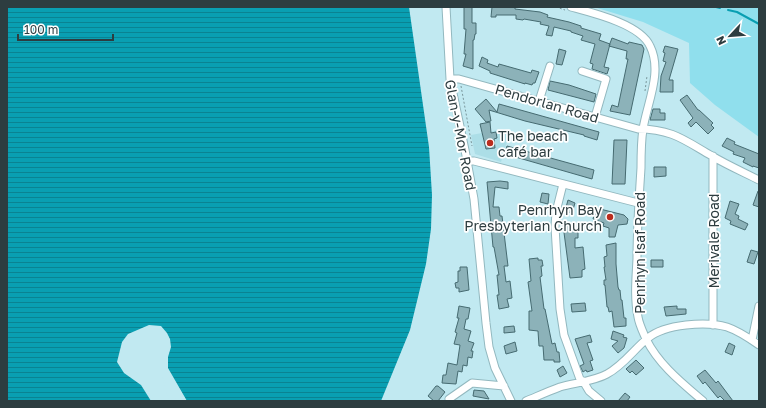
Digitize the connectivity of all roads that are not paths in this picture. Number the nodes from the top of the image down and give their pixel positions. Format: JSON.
{"nodes":[{"id":1,"x":446,"y":7,"type":"edge"},
{"id":2,"x":571,"y":9,"type":"edge"},
{"id":3,"x":550,"y":66,"type":"dead end"},
{"id":4,"x":582,"y":71,"type":"dead end"},
{"id":5,"x":450,"y":79,"type":"junction"},
{"id":6,"x":539,"y":101,"type":"junction"},
{"id":7,"x":595,"y":117,"type":"junction"},
{"id":8,"x":643,"y":129,"type":"junction"},
{"id":9,"x":713,"y":156,"type":"junction"},
{"id":10,"x":467,"y":161,"type":"junction"},
{"id":11,"x":759,"y":180,"type":"edge"},
{"id":12,"x":563,"y":184,"type":"junction"},
{"id":13,"x":638,"y":203,"type":"junction"},
{"id":14,"x":759,"y":306,"type":"edge"},
{"id":15,"x":713,"y":325,"type":"junction"},
{"id":16,"x":646,"y":339,"type":"junction"},
{"id":17,"x":752,"y":340,"type":"junction"},
{"id":18,"x":759,"y":344,"type":"edge"},
{"id":19,"x":582,"y":382,"type":"junction"},
{"id":20,"x":504,"y":386,"type":"junction"},
{"id":21,"x":449,"y":399,"type":"dead end"},
{"id":22,"x":511,"y":401,"type":"edge"},
{"id":23,"x":526,"y":401,"type":"edge"},
{"id":24,"x":601,"y":401,"type":"edge"},
{"id":25,"x":704,"y":401,"type":"edge"}],
"edges":[{"from":1,"to":5,"type":"street","name":"Glan-y-Mor Road"},
{"from":2,"to":8,"type":"street","name":"Penrhyn Isaf Road"},
{"from":3,"to":6,"type":"street"},
{"from":4,"to":7,"type":"street"},
{"from":5,"to":6,"type":"street","name":"Pendorlan Road"},
{"from":5,"to":10,"type":"street","name":"Glan-y-Mor Road"},
{"from":6,"to":7,"type":"street","name":"Pendorlan Road"},
{"from":7,"to":8,"type":"street","name":"Pendorlan Road"},
{"from":8,"to":9,"type":"street","name":"Pendorlan Road"},
{"from":8,"to":13,"type":"street","name":"Penrhyn Isaf Road"},
{"from":9,"to":11,"type":"street","name":"Pendorlan Road"},
{"from":9,"to":15,"type":"street","name":"Merivale Road"},
{"from":10,"to":12,"type":"street"},
{"from":10,"to":20,"type":"street","name":"Glan-y-Mor Road"},
{"from":12,"to":13,"type":"street"},
{"from":12,"to":19,"type":"street"},
{"from":13,"to":16,"type":"street","name":"Penrhyn Isaf Road"},
{"from":14,"to":17,"type":"street"},
{"from":15,"to":16,"type":"street"},
{"from":15,"to":17,"type":"street"},
{"from":16,"to":19,"type":"street"},
{"from":16,"to":25,"type":"street","name":"Penrhyn Isaf Road"},
{"from":17,"to":18,"type":"street"},
{"from":19,"to":23,"type":"street"},
{"from":19,"to":24,"type":"street"},
{"from":20,"to":21,"type":"street"},
{"from":20,"to":22,"type":"street","name":"Glan-y-Mor Road"}]}
